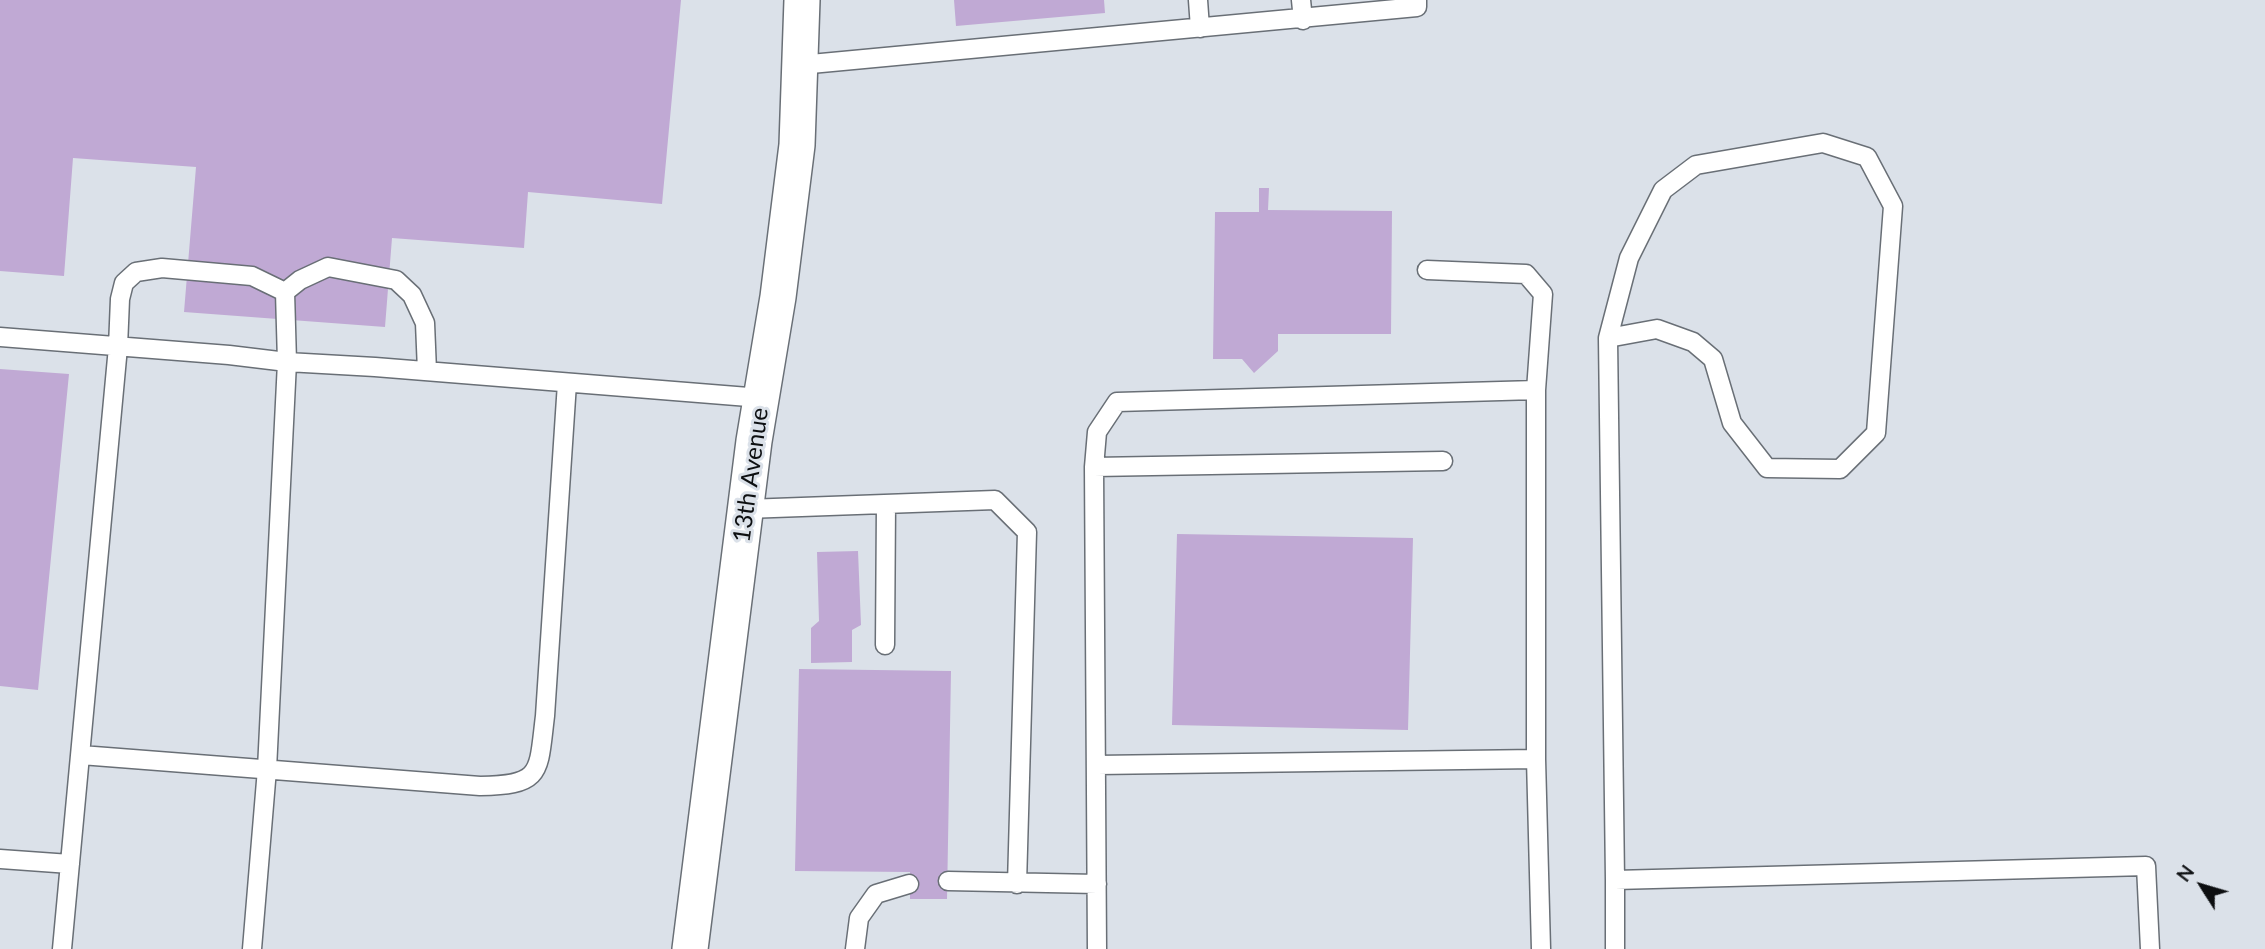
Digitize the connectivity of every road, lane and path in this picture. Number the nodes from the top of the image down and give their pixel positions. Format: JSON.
{"nodes":[{"id":1,"x":802,"y":0,"type":"edge"},
{"id":2,"x":1198,"y":0,"type":"edge"},
{"id":3,"x":1301,"y":0,"type":"edge"},
{"id":4,"x":1417,"y":4,"type":"edge"},
{"id":5,"x":1303,"y":20,"type":"junction"},
{"id":6,"x":1200,"y":27,"type":"junction"},
{"id":7,"x":800,"y":65,"type":"junction"},
{"id":8,"x":1427,"y":270,"type":"dead end"},
{"id":9,"x":285,"y":292,"type":"junction"},
{"id":10,"x":0,"y":337,"type":"edge"},
{"id":11,"x":1608,"y":338,"type":"junction"},
{"id":12,"x":118,"y":347,"type":"junction"},
{"id":13,"x":287,"y":362,"type":"junction"},
{"id":14,"x":427,"y":371,"type":"junction"},
{"id":15,"x":567,"y":383,"type":"junction"},
{"id":16,"x":1536,"y":390,"type":"junction"},
{"id":17,"x":761,"y":398,"type":"junction"},
{"id":18,"x":1443,"y":461,"type":"dead end"},
{"id":19,"x":1094,"y":467,"type":"junction"},
{"id":20,"x":886,"y":504,"type":"junction"},
{"id":21,"x":746,"y":509,"type":"junction"},
{"id":22,"x":885,"y":645,"type":"dead end"},
{"id":23,"x":80,"y":755,"type":"junction"},
{"id":24,"x":1536,"y":759,"type":"junction"},
{"id":25,"x":1097,"y":765,"type":"junction"},
{"id":26,"x":267,"y":769,"type":"junction"},
{"id":27,"x":0,"y":859,"type":"edge"},
{"id":28,"x":70,"y":864,"type":"junction"},
{"id":29,"x":1615,"y":880,"type":"junction"},
{"id":30,"x":948,"y":881,"type":"dead end"},
{"id":31,"x":909,"y":884,"type":"dead end"},
{"id":32,"x":1017,"y":884,"type":"junction"},
{"id":33,"x":1097,"y":884,"type":"junction"},
{"id":34,"x":62,"y":949,"type":"edge"},
{"id":35,"x":252,"y":949,"type":"edge"},
{"id":36,"x":690,"y":949,"type":"edge"},
{"id":37,"x":855,"y":949,"type":"edge"},
{"id":38,"x":1097,"y":949,"type":"edge"},
{"id":39,"x":1541,"y":949,"type":"edge"},
{"id":40,"x":1615,"y":949,"type":"edge"},
{"id":41,"x":2150,"y":949,"type":"edge"}],
"edges":[{"from":1,"to":7,"type":"street","name":"13th Avenue"},
{"from":2,"to":6,"type":"lane"},
{"from":3,"to":5,"type":"lane"},
{"from":4,"to":5,"type":"lane"},
{"from":5,"to":6,"type":"lane"},
{"from":6,"to":7,"type":"lane"},
{"from":7,"to":17,"type":"street","name":"13th Avenue"},
{"from":8,"to":16,"type":"lane"},
{"from":9,"to":12,"type":"lane"},
{"from":9,"to":13,"type":"lane"},
{"from":9,"to":14,"type":"lane"},
{"from":10,"to":12,"type":"lane"},
{"from":11,"to":11,"type":"lane"},
{"from":11,"to":29,"type":"lane"},
{"from":12,"to":13,"type":"lane"},
{"from":12,"to":23,"type":"lane"},
{"from":13,"to":14,"type":"lane"},
{"from":13,"to":26,"type":"lane"},
{"from":14,"to":15,"type":"lane"},
{"from":15,"to":17,"type":"lane"},
{"from":15,"to":26,"type":"lane"},
{"from":16,"to":19,"type":"lane"},
{"from":16,"to":24,"type":"lane"},
{"from":17,"to":21,"type":"street","name":"13th Avenue"},
{"from":18,"to":19,"type":"lane"},
{"from":19,"to":25,"type":"lane"},
{"from":20,"to":21,"type":"lane"},
{"from":20,"to":22,"type":"lane"},
{"from":20,"to":32,"type":"lane"},
{"from":21,"to":36,"type":"street","name":"13th Avenue"},
{"from":23,"to":26,"type":"lane"},
{"from":23,"to":28,"type":"lane"},
{"from":24,"to":25,"type":"lane"},
{"from":24,"to":39,"type":"lane"},
{"from":25,"to":33,"type":"lane"},
{"from":26,"to":35,"type":"lane"},
{"from":27,"to":28,"type":"lane"},
{"from":28,"to":34,"type":"lane"},
{"from":29,"to":40,"type":"lane"},
{"from":29,"to":41,"type":"lane"},
{"from":30,"to":32,"type":"lane"},
{"from":31,"to":37,"type":"lane"},
{"from":32,"to":33,"type":"lane"},
{"from":33,"to":38,"type":"lane"}]}
